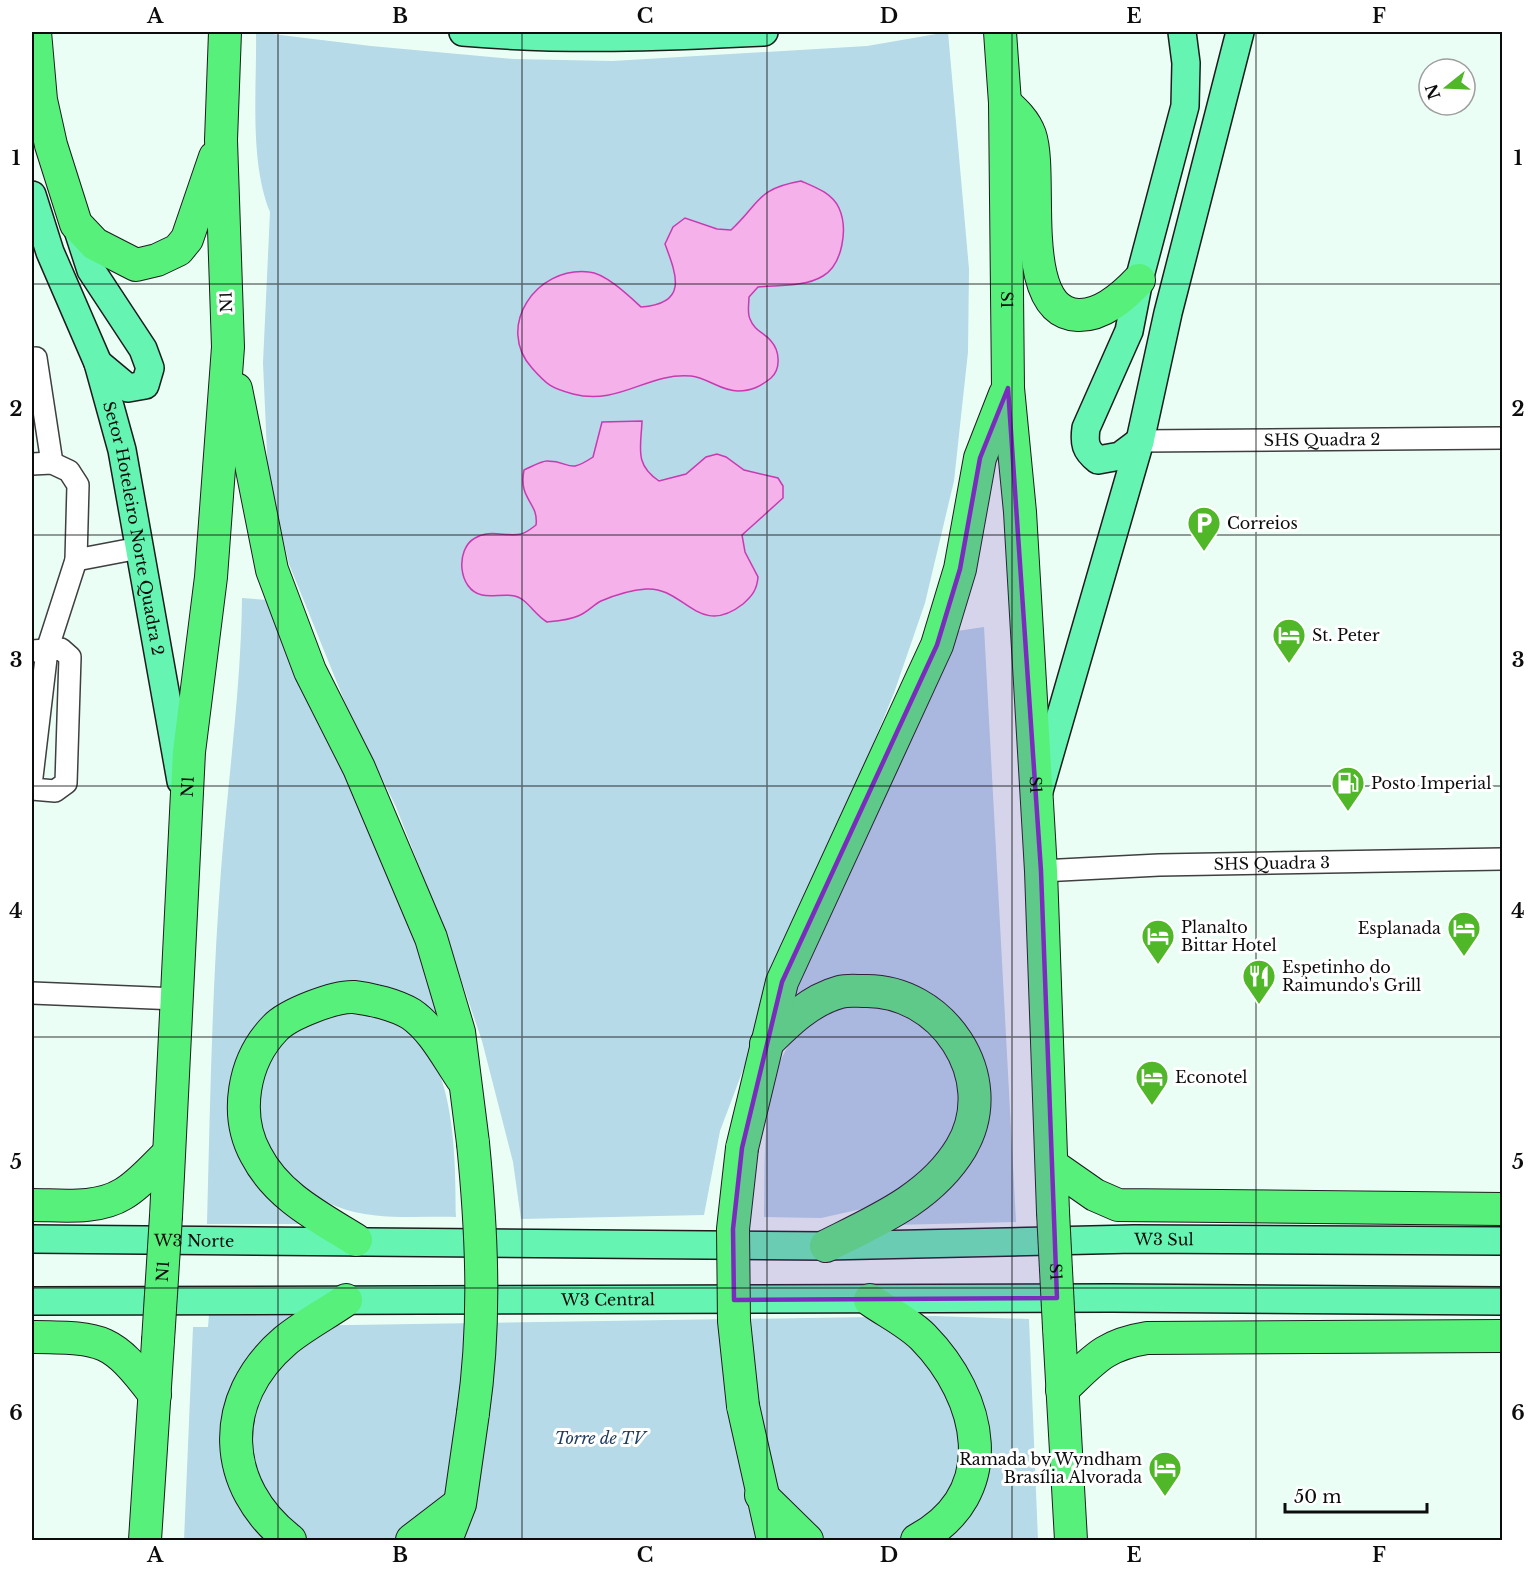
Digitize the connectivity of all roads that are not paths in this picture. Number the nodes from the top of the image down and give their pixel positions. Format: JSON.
{"nodes":[{"id":1,"x":35,"y":32,"type":"edge"},
{"id":2,"x":225,"y":32,"type":"edge"},
{"id":3,"x":463,"y":32,"type":"edge"},
{"id":4,"x":764,"y":32,"type":"edge"},
{"id":5,"x":1000,"y":32,"type":"edge"},
{"id":6,"x":1182,"y":32,"type":"edge"},
{"id":7,"x":1240,"y":32,"type":"edge"},
{"id":8,"x":1005,"y":103,"type":"junction"},
{"id":9,"x":221,"y":140,"type":"junction"},
{"id":10,"x":32,"y":195,"type":"edge"},
{"id":11,"x":76,"y":224,"type":"junction"},
{"id":12,"x":41,"y":253,"type":"edge"},
{"id":13,"x":1139,"y":280,"type":"junction"},
{"id":14,"x":228,"y":347,"type":"junction"},
{"id":15,"x":36,"y":358,"type":"dead end"},
{"id":16,"x":98,"y":363,"type":"junction"},
{"id":17,"x":1008,"y":388,"type":"junction"},
{"id":18,"x":1503,"y":438,"type":"edge"},
{"id":19,"x":1140,"y":441,"type":"junction"},
{"id":20,"x":42,"y":463,"type":"edge"},
{"id":21,"x":139,"y":548,"type":"junction"},
{"id":22,"x":76,"y":560,"type":"junction"},
{"id":23,"x":39,"y":651,"type":"edge"},
{"id":24,"x":32,"y":777,"type":"edge"},
{"id":25,"x":32,"y":789,"type":"edge"},
{"id":26,"x":1036,"y":804,"type":"junction"},
{"id":27,"x":186,"y":814,"type":"junction"},
{"id":28,"x":1503,"y":859,"type":"edge"},
{"id":29,"x":1041,"y":871,"type":"junction"},
{"id":30,"x":32,"y":993,"type":"edge"},
{"id":31,"x":177,"y":999,"type":"junction"},
{"id":32,"x":765,"y":1044,"type":"junction"},
{"id":33,"x":464,"y":1082,"type":"junction"},
{"id":34,"x":168,"y":1154,"type":"junction"},
{"id":35,"x":1052,"y":1165,"type":"junction"},
{"id":36,"x":32,"y":1205,"type":"edge"},
{"id":37,"x":1503,"y":1209,"type":"edge"},
{"id":38,"x":32,"y":1239,"type":"edge"},
{"id":39,"x":356,"y":1240,"type":"junction"},
{"id":40,"x":1503,"y":1241,"type":"edge"},
{"id":41,"x":826,"y":1246,"type":"junction"},
{"id":42,"x":32,"y":1300,"type":"edge"},
{"id":43,"x":346,"y":1300,"type":"junction"},
{"id":44,"x":870,"y":1300,"type":"junction"},
{"id":45,"x":1503,"y":1301,"type":"edge"},
{"id":46,"x":1503,"y":1336,"type":"edge"},
{"id":47,"x":32,"y":1337,"type":"edge"},
{"id":48,"x":1062,"y":1390,"type":"junction"},
{"id":49,"x":155,"y":1395,"type":"junction"},
{"id":50,"x":760,"y":1494,"type":"junction"},
{"id":51,"x":460,"y":1503,"type":"junction"},
{"id":52,"x":145,"y":1540,"type":"edge"},
{"id":53,"x":290,"y":1540,"type":"edge"},
{"id":54,"x":412,"y":1540,"type":"edge"},
{"id":55,"x":446,"y":1540,"type":"edge"},
{"id":56,"x":773,"y":1540,"type":"edge"},
{"id":57,"x":807,"y":1540,"type":"edge"},
{"id":58,"x":917,"y":1540,"type":"edge"},
{"id":59,"x":1071,"y":1540,"type":"edge"}],
"edges":[{"from":1,"to":11,"type":"highway"},
{"from":2,"to":9,"type":"highway","name":"N1"},
{"from":3,"to":4,"type":"main road"},
{"from":5,"to":8,"type":"highway","name":"S1"},
{"from":6,"to":13,"type":"main road"},
{"from":7,"to":19,"type":"main road"},
{"from":8,"to":13,"type":"highway"},
{"from":8,"to":17,"type":"highway","name":"S1"},
{"from":9,"to":11,"type":"highway"},
{"from":9,"to":14,"type":"highway","name":"N1"},
{"from":10,"to":12,"type":"main road","name":"Setor Hoteleiro Norte Quadra 2"},
{"from":11,"to":16,"type":"main road"},
{"from":12,"to":16,"type":"main road","name":"Setor Hoteleiro Norte Quadra 2"},
{"from":13,"to":19,"type":"main road"},
{"from":14,"to":27,"type":"highway","name":"N1"},
{"from":14,"to":33,"type":"highway"},
{"from":15,"to":20,"type":"street"},
{"from":16,"to":21,"type":"main road","name":"Setor Hoteleiro Norte Quadra 2"},
{"from":17,"to":26,"type":"highway","name":"S1"},
{"from":17,"to":32,"type":"highway"},
{"from":18,"to":19,"type":"street","name":"SHS Quadra 2"},
{"from":19,"to":26,"type":"main road"},
{"from":20,"to":22,"type":"street"},
{"from":21,"to":22,"type":"street"},
{"from":21,"to":27,"type":"main road","name":"Setor Hoteleiro Norte Quadra 2"},
{"from":22,"to":23,"type":"street"},
{"from":23,"to":24,"type":"street"},
{"from":23,"to":25,"type":"street"},
{"from":26,"to":29,"type":"highway","name":"S1"},
{"from":27,"to":31,"type":"highway","name":"N1"},
{"from":28,"to":29,"type":"street","name":"SHS Quadra 3"},
{"from":29,"to":35,"type":"highway","name":"S1"},
{"from":30,"to":31,"type":"street"},
{"from":31,"to":34,"type":"highway","name":"N1"},
{"from":32,"to":41,"type":"highway"},
{"from":32,"to":50,"type":"highway","bridge":true},
{"from":33,"to":39,"type":"highway"},
{"from":33,"to":51,"type":"highway","bridge":true},
{"from":34,"to":36,"type":"highway"},
{"from":34,"to":49,"type":"highway","name":"N1","bridge":true},
{"from":35,"to":37,"type":"highway"},
{"from":35,"to":48,"type":"highway","name":"S1","bridge":true},
{"from":38,"to":39,"type":"main road","name":"W3 Norte"},
{"from":39,"to":41,"type":"main road"},
{"from":40,"to":41,"type":"main road","name":"W3 Sul"},
{"from":42,"to":43,"type":"main road"},
{"from":43,"to":44,"type":"main road","name":"W3 Central"},
{"from":43,"to":53,"type":"highway"},
{"from":44,"to":45,"type":"main road"},
{"from":44,"to":58,"type":"highway"},
{"from":46,"to":48,"type":"highway"},
{"from":47,"to":49,"type":"highway"},
{"from":48,"to":59,"type":"highway","name":"S1"},
{"from":49,"to":52,"type":"highway","name":"N1"},
{"from":50,"to":56,"type":"highway"},
{"from":50,"to":57,"type":"highway"},
{"from":51,"to":54,"type":"highway"},
{"from":51,"to":55,"type":"highway"}]}
